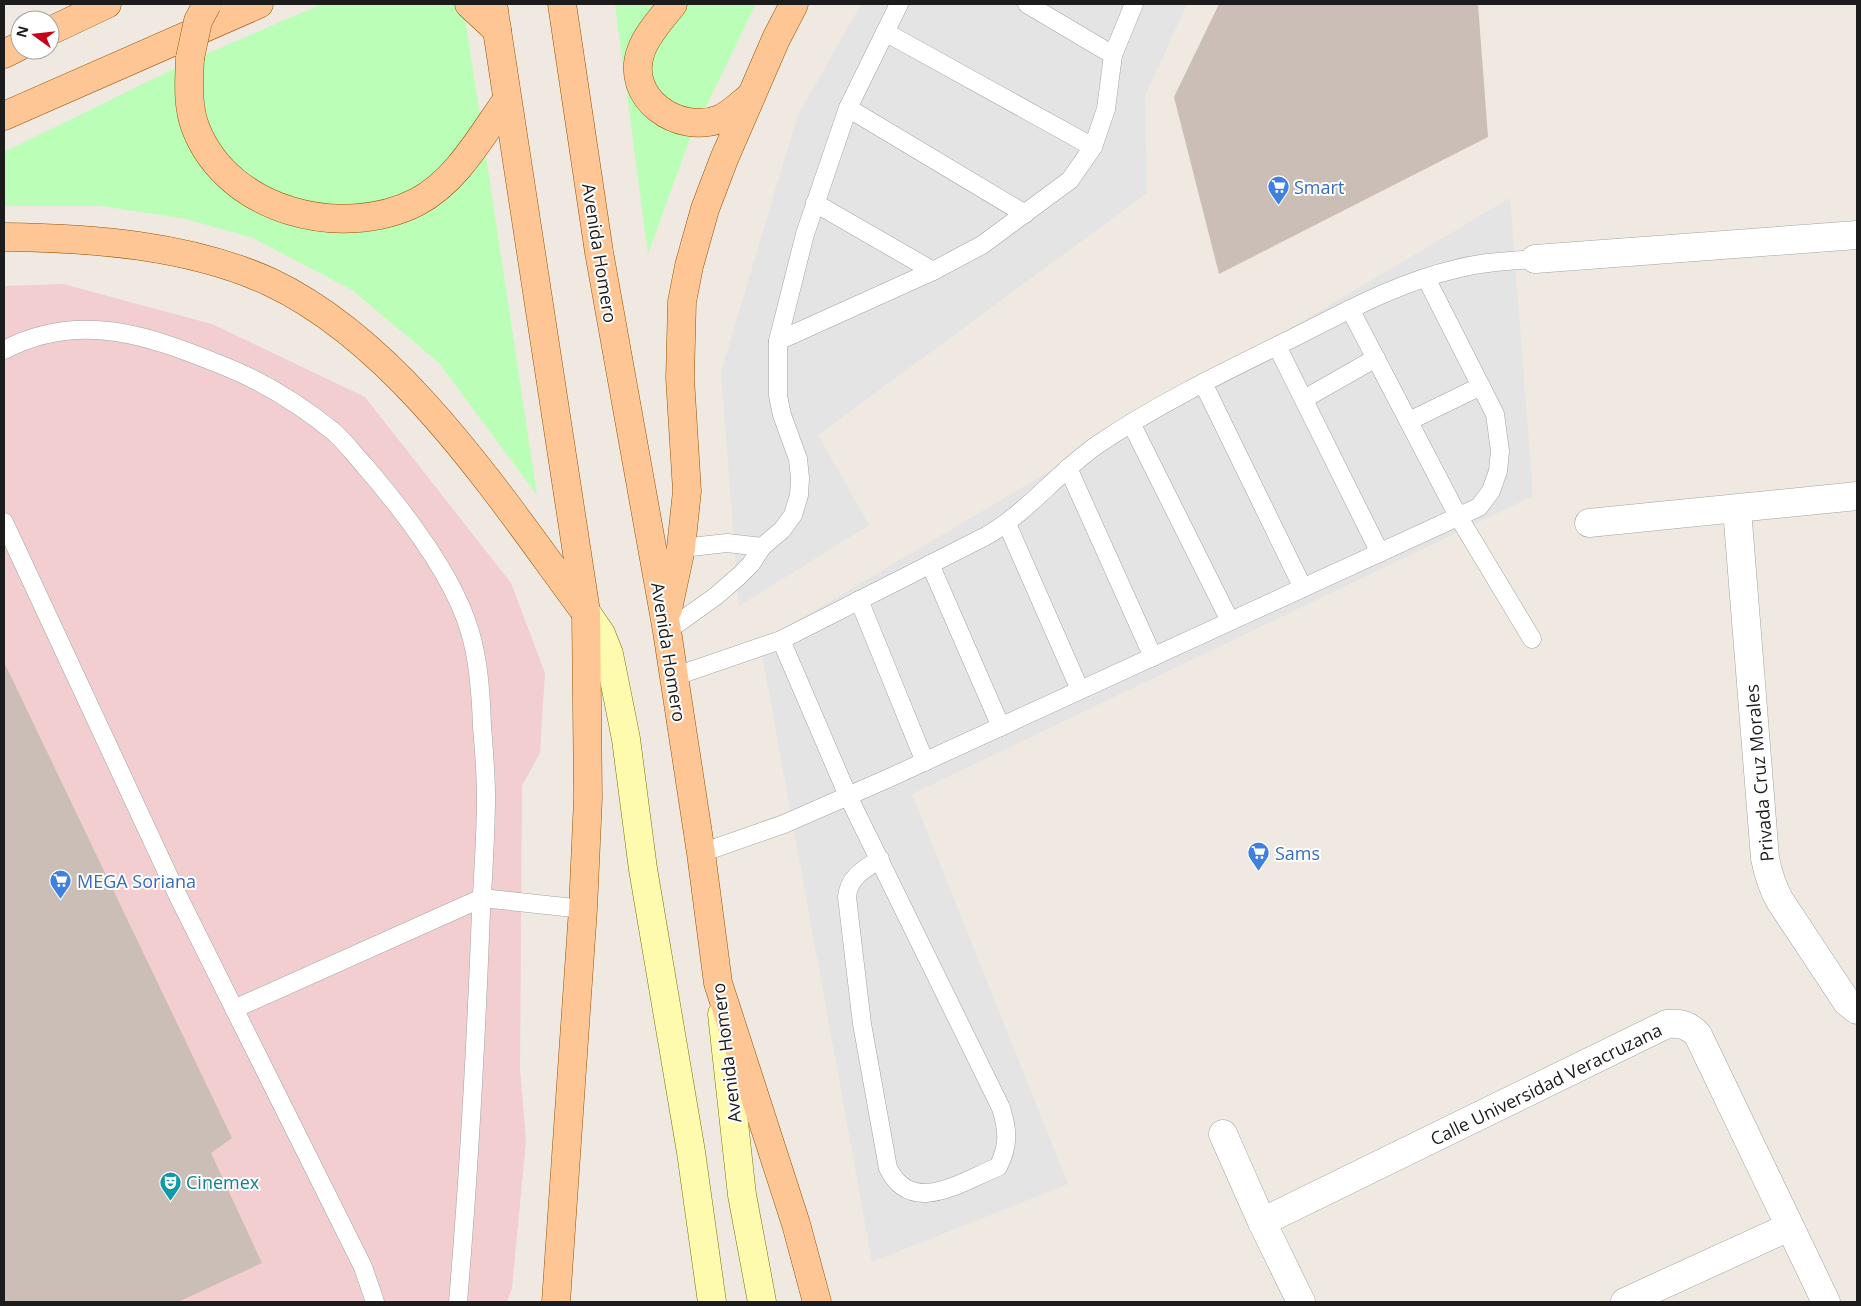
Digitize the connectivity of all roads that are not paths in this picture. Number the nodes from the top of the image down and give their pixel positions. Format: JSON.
{"nodes":[{"id":1,"x":107,"y":4,"type":"edge"},
{"id":2,"x":206,"y":4,"type":"edge"},
{"id":3,"x":259,"y":4,"type":"edge"},
{"id":4,"x":469,"y":4,"type":"edge"},
{"id":5,"x":562,"y":4,"type":"edge"},
{"id":6,"x":673,"y":4,"type":"edge"},
{"id":7,"x":794,"y":4,"type":"edge"},
{"id":8,"x":899,"y":4,"type":"edge"},
{"id":9,"x":1027,"y":4,"type":"edge"},
{"id":10,"x":1134,"y":4,"type":"edge"},
{"id":11,"x":495,"y":17,"type":"edge"},
{"id":12,"x":60,"y":26,"type":"edge"},
{"id":13,"x":885,"y":32,"type":"junction"},
{"id":14,"x":1114,"y":55,"type":"junction"},
{"id":15,"x":752,"y":96,"type":"junction"},
{"id":16,"x":507,"y":100,"type":"junction"},
{"id":17,"x":848,"y":108,"type":"junction"},
{"id":18,"x":4,"y":116,"type":"edge"},
{"id":19,"x":1093,"y":147,"type":"junction"},
{"id":20,"x":816,"y":203,"type":"junction"},
{"id":21,"x":1025,"y":214,"type":"junction"},
{"id":22,"x":1857,"y":235,"type":"edge"},
{"id":23,"x":4,"y":236,"type":"edge"},
{"id":24,"x":1535,"y":259,"type":"joint"},
{"id":25,"x":933,"y":271,"type":"junction"},
{"id":26,"x":1426,"y":278,"type":"junction"},
{"id":27,"x":1350,"y":309,"type":"junction"},
{"id":28,"x":778,"y":341,"type":"junction"},
{"id":29,"x":1277,"y":346,"type":"junction"},
{"id":30,"x":4,"y":350,"type":"edge"},
{"id":31,"x":1376,"y":358,"type":"junction"},
{"id":32,"x":1204,"y":382,"type":"junction"},
{"id":33,"x":1480,"y":386,"type":"junction"},
{"id":34,"x":1304,"y":400,"type":"junction"},
{"id":35,"x":1409,"y":421,"type":"junction"},
{"id":36,"x":1131,"y":423,"type":"junction"},
{"id":37,"x":1068,"y":468,"type":"junction"},
{"id":38,"x":1857,"y":496,"type":"edge"},
{"id":39,"x":1737,"y":509,"type":"junction"},
{"id":40,"x":1458,"y":516,"type":"junction"},
{"id":41,"x":4,"y":522,"type":"edge"},
{"id":42,"x":1590,"y":523,"type":"dead end"},
{"id":43,"x":1007,"y":524,"type":"junction"},
{"id":44,"x":762,"y":547,"type":"junction"},
{"id":45,"x":681,"y":548,"type":"junction"},
{"id":46,"x":1380,"y":553,"type":"junction"},
{"id":47,"x":930,"y":564,"type":"junction"},
{"id":48,"x":1303,"y":588,"type":"junction"},
{"id":49,"x":859,"y":600,"type":"junction"},
{"id":50,"x":586,"y":612,"type":"junction"},
{"id":51,"x":1230,"y":621,"type":"junction"},
{"id":52,"x":666,"y":627,"type":"junction"},
{"id":53,"x":1532,"y":639,"type":"dead end"},
{"id":54,"x":781,"y":640,"type":"junction"},
{"id":55,"x":1153,"y":657,"type":"junction"},
{"id":56,"x":673,"y":677,"type":"junction"},
{"id":57,"x":1080,"y":690,"type":"junction"},
{"id":58,"x":1001,"y":727,"type":"junction"},
{"id":59,"x":925,"y":762,"type":"junction"},
{"id":60,"x":848,"y":796,"type":"junction"},
{"id":61,"x":701,"y":853,"type":"junction"},
{"id":62,"x":880,"y":859,"type":"junction"},
{"id":63,"x":482,"y":898,"type":"junction"},
{"id":64,"x":583,"y":909,"type":"junction"},
{"id":65,"x":718,"y":983,"type":"junction"},
{"id":66,"x":234,"y":1009,"type":"junction"},
{"id":67,"x":1857,"y":1010,"type":"edge"},
{"id":68,"x":1223,"y":1134,"type":"dead end"},
{"id":69,"x":1262,"y":1222,"type":"junction"},
{"id":70,"x":1789,"y":1227,"type":"junction"},
{"id":71,"x":375,"y":1302,"type":"edge"},
{"id":72,"x":458,"y":1302,"type":"edge"},
{"id":73,"x":556,"y":1302,"type":"edge"},
{"id":74,"x":712,"y":1302,"type":"edge"},
{"id":75,"x":762,"y":1302,"type":"edge"},
{"id":76,"x":817,"y":1302,"type":"edge"},
{"id":77,"x":1301,"y":1302,"type":"edge"},
{"id":78,"x":1625,"y":1302,"type":"edge"},
{"id":79,"x":1826,"y":1302,"type":"edge"}],
"edges":[{"from":1,"to":12,"type":"main road"},
{"from":2,"to":16,"type":"main road","bridge":true},
{"from":3,"to":18,"type":"main road"},
{"from":4,"to":11,"type":"main road"},
{"from":5,"to":52,"type":"main road","name":"Avenida Homero"},
{"from":6,"to":15,"type":"main road"},
{"from":7,"to":15,"type":"main road"},
{"from":8,"to":13,"type":"lane"},
{"from":9,"to":14,"type":"lane"},
{"from":10,"to":14,"type":"lane"},
{"from":11,"to":16,"type":"main road"},
{"from":13,"to":17,"type":"lane"},
{"from":13,"to":19,"type":"lane"},
{"from":14,"to":19,"type":"lane"},
{"from":15,"to":45,"type":"main road"},
{"from":16,"to":50,"type":"main road"},
{"from":17,"to":20,"type":"lane"},
{"from":17,"to":21,"type":"lane"},
{"from":19,"to":21,"type":"lane"},
{"from":20,"to":25,"type":"lane"},
{"from":20,"to":28,"type":"lane"},
{"from":21,"to":25,"type":"lane"},
{"from":22,"to":24,"type":"street"},
{"from":23,"to":50,"type":"main road"},
{"from":24,"to":26,"type":"lane"},
{"from":25,"to":28,"type":"lane"},
{"from":26,"to":27,"type":"lane"},
{"from":26,"to":33,"type":"lane"},
{"from":27,"to":29,"type":"lane"},
{"from":27,"to":31,"type":"lane"},
{"from":28,"to":44,"type":"lane"},
{"from":29,"to":32,"type":"lane"},
{"from":29,"to":34,"type":"lane"},
{"from":30,"to":63,"type":"lane"},
{"from":31,"to":34,"type":"lane"},
{"from":31,"to":35,"type":"lane"},
{"from":32,"to":36,"type":"lane"},
{"from":32,"to":48,"type":"lane"},
{"from":33,"to":35,"type":"lane"},
{"from":33,"to":40,"type":"lane"},
{"from":34,"to":46,"type":"lane"},
{"from":35,"to":40,"type":"lane"},
{"from":36,"to":37,"type":"lane"},
{"from":36,"to":51,"type":"lane"},
{"from":37,"to":43,"type":"lane"},
{"from":37,"to":55,"type":"lane"},
{"from":38,"to":39,"type":"street"},
{"from":39,"to":42,"type":"street"},
{"from":39,"to":67,"type":"street","name":"Privada Cruz Morales"},
{"from":40,"to":46,"type":"lane"},
{"from":40,"to":53,"type":"lane"},
{"from":41,"to":66,"type":"lane"},
{"from":43,"to":47,"type":"lane"},
{"from":43,"to":57,"type":"lane"},
{"from":44,"to":45,"type":"lane"},
{"from":44,"to":52,"type":"lane"},
{"from":45,"to":52,"type":"main road"},
{"from":46,"to":48,"type":"lane"},
{"from":47,"to":49,"type":"lane"},
{"from":47,"to":58,"type":"lane"},
{"from":48,"to":51,"type":"lane"},
{"from":49,"to":54,"type":"lane"},
{"from":49,"to":59,"type":"lane"},
{"from":50,"to":64,"type":"main road"},
{"from":50,"to":74,"type":"main road"},
{"from":51,"to":55,"type":"lane"},
{"from":52,"to":56,"type":"main road","name":"Avenida Homero"},
{"from":54,"to":56,"type":"lane"},
{"from":54,"to":60,"type":"lane"},
{"from":55,"to":57,"type":"lane"},
{"from":56,"to":61,"type":"main road","name":"Avenida Homero"},
{"from":57,"to":58,"type":"lane"},
{"from":58,"to":59,"type":"lane"},
{"from":59,"to":60,"type":"lane"},
{"from":60,"to":61,"type":"lane"},
{"from":60,"to":62,"type":"lane"},
{"from":61,"to":65,"type":"main road","name":"Avenida Homero"},
{"from":62,"to":62,"type":"lane"},
{"from":63,"to":64,"type":"lane"},
{"from":63,"to":66,"type":"lane"},
{"from":63,"to":72,"type":"lane"},
{"from":64,"to":73,"type":"main road"},
{"from":65,"to":75,"type":"main road","name":"Avenida Homero"},
{"from":65,"to":76,"type":"main road"},
{"from":66,"to":71,"type":"lane"},
{"from":68,"to":69,"type":"street"},
{"from":69,"to":70,"type":"street","name":"Calle Universidad Veracruzana"},
{"from":69,"to":77,"type":"street"},
{"from":70,"to":78,"type":"street"},
{"from":70,"to":79,"type":"street","name":"Calle Universidad Veracruzana"}]}
